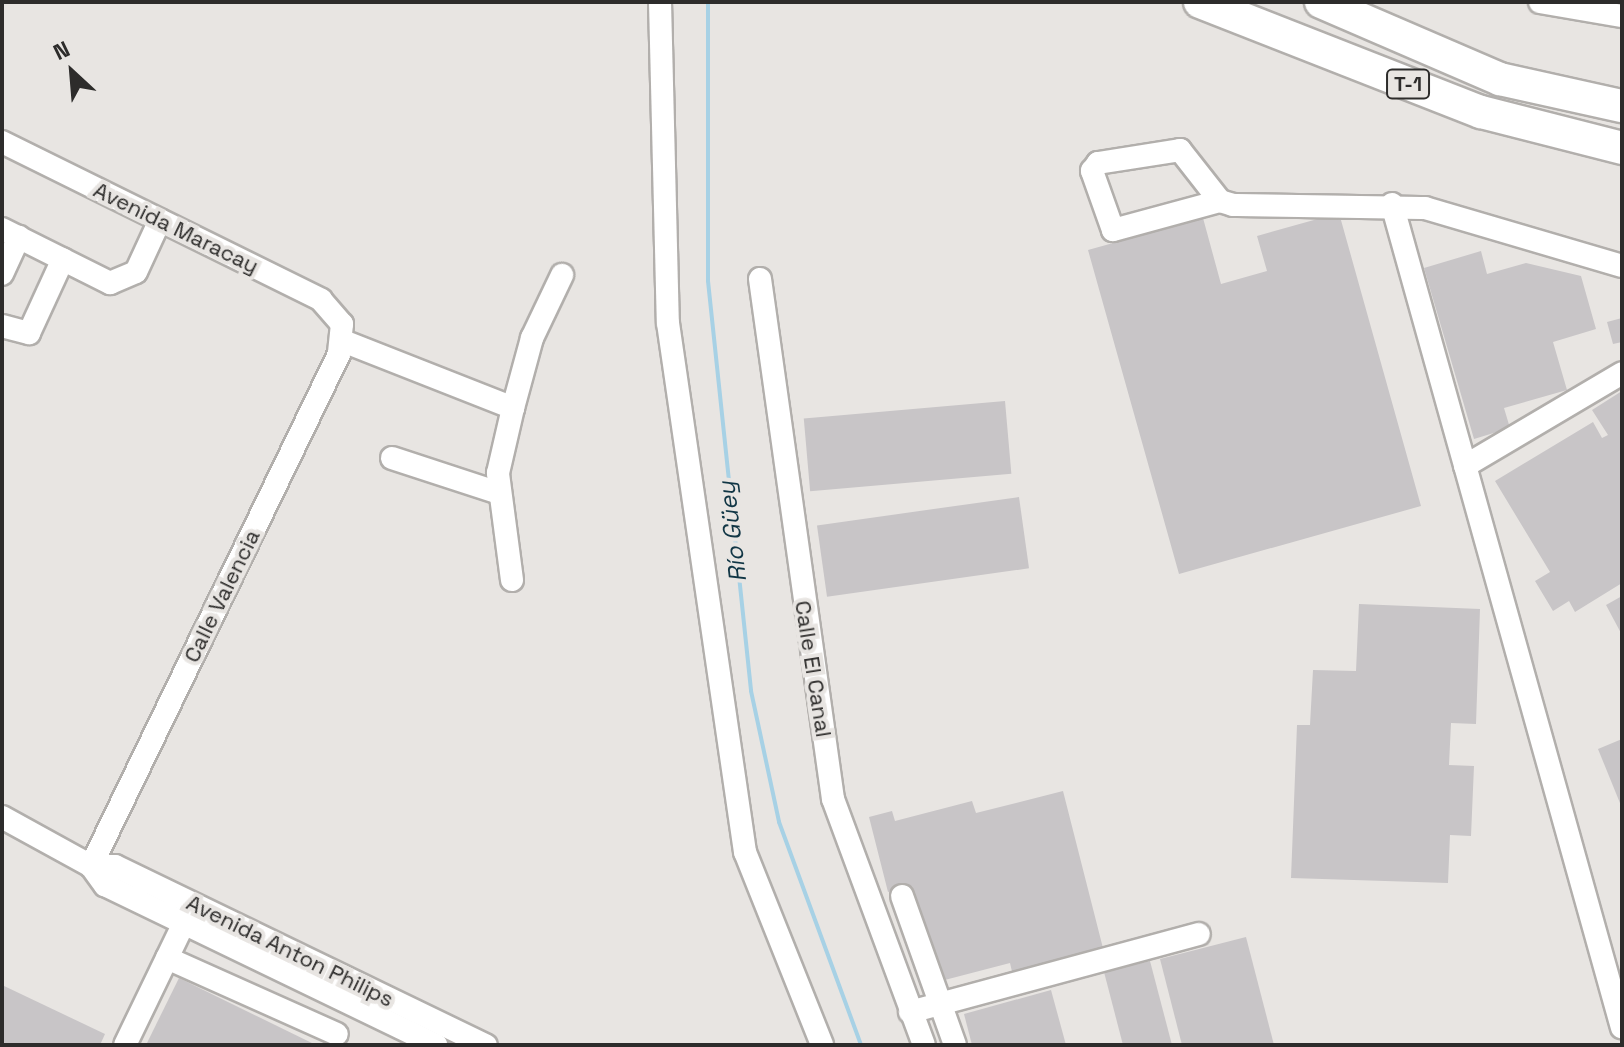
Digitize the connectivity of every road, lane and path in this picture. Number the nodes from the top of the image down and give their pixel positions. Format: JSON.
{"nodes":[{"id":1,"x":660,"y":2,"type":"edge"},
{"id":2,"x":1200,"y":2,"type":"edge"},
{"id":3,"x":1321,"y":2,"type":"edge"},
{"id":4,"x":1540,"y":2,"type":"edge"},
{"id":5,"x":1622,"y":16,"type":"edge"},
{"id":6,"x":1622,"y":106,"type":"edge"},
{"id":7,"x":2,"y":142,"type":"edge"},
{"id":8,"x":1622,"y":148,"type":"edge"},
{"id":9,"x":1220,"y":201,"type":"junction"},
{"id":10,"x":1392,"y":204,"type":"junction"},
{"id":11,"x":160,"y":220,"type":"junction"},
{"id":12,"x":10,"y":233,"type":"edge"},
{"id":13,"x":63,"y":259,"type":"junction"},
{"id":14,"x":1622,"y":266,"type":"edge"},
{"id":15,"x":2,"y":274,"type":"edge"},
{"id":16,"x":562,"y":275,"type":"dead end"},
{"id":17,"x":760,"y":279,"type":"dead end"},
{"id":18,"x":2,"y":326,"type":"edge"},
{"id":19,"x":342,"y":332,"type":"junction"},
{"id":20,"x":1622,"y":373,"type":"edge"},
{"id":21,"x":513,"y":408,"type":"junction"},
{"id":22,"x":392,"y":458,"type":"dead end"},
{"id":23,"x":1465,"y":466,"type":"junction"},
{"id":24,"x":499,"y":493,"type":"junction"},
{"id":25,"x":512,"y":580,"type":"dead end"},
{"id":26,"x":2,"y":817,"type":"edge"},
{"id":27,"x":91,"y":866,"type":"junction"},
{"id":28,"x":902,"y":896,"type":"dead end"},
{"id":29,"x":183,"y":925,"type":"junction"},
{"id":30,"x":1199,"y":934,"type":"dead end"},
{"id":31,"x":167,"y":958,"type":"junction"},
{"id":32,"x":937,"y":1002,"type":"junction"},
{"id":33,"x":351,"y":1003,"type":"junction"},
{"id":34,"x":910,"y":1012,"type":"junction"},
{"id":35,"x":1622,"y":1028,"type":"edge"},
{"id":36,"x":334,"y":1040,"type":"edge"},
{"id":37,"x":125,"y":1045,"type":"edge"},
{"id":38,"x":436,"y":1045,"type":"edge"},
{"id":39,"x":486,"y":1045,"type":"edge"},
{"id":40,"x":822,"y":1045,"type":"edge"},
{"id":41,"x":924,"y":1045,"type":"edge"},
{"id":42,"x":955,"y":1045,"type":"edge"}],
"edges":[{"from":1,"to":40,"type":"street"},
{"from":2,"to":8,"type":"highway","number":"T-1"},
{"from":3,"to":6,"type":"highway","number":"T-1"},
{"from":4,"to":5,"type":"street"},
{"from":7,"to":11,"type":"street","name":"Avenida Maracay"},
{"from":9,"to":9,"type":"street"},
{"from":9,"to":10,"type":"street"},
{"from":10,"to":14,"type":"street"},
{"from":10,"to":23,"type":"street"},
{"from":11,"to":13,"type":"street"},
{"from":11,"to":19,"type":"street","name":"Avenida Maracay"},
{"from":12,"to":13,"type":"street"},
{"from":12,"to":15,"type":"street"},
{"from":13,"to":18,"type":"street"},
{"from":16,"to":21,"type":"street"},
{"from":17,"to":34,"type":"street","name":"Calle El Canal"},
{"from":19,"to":21,"type":"street"},
{"from":19,"to":27,"type":"street","name":"Calle Valencia"},
{"from":20,"to":23,"type":"street"},
{"from":21,"to":24,"type":"street"},
{"from":22,"to":24,"type":"street"},
{"from":23,"to":35,"type":"street"},
{"from":24,"to":25,"type":"street"},
{"from":26,"to":27,"type":"street","name":"Avenida Anton Philips"},
{"from":27,"to":29,"type":"street","name":"Avenida Anton Philips"},
{"from":27,"to":39,"type":"street","name":"Avenida Anton Philips"},
{"from":28,"to":32,"type":"street"},
{"from":29,"to":31,"type":"street"},
{"from":29,"to":33,"type":"street","name":"Avenida Anton Philips"},
{"from":30,"to":32,"type":"street"},
{"from":31,"to":36,"type":"street"},
{"from":31,"to":37,"type":"street"},
{"from":32,"to":34,"type":"street"},
{"from":32,"to":42,"type":"street"},
{"from":33,"to":36,"type":"street"},
{"from":33,"to":38,"type":"street","name":"Avenida Anton Philips"},
{"from":34,"to":41,"type":"street","name":"Calle El Canal"}]}
